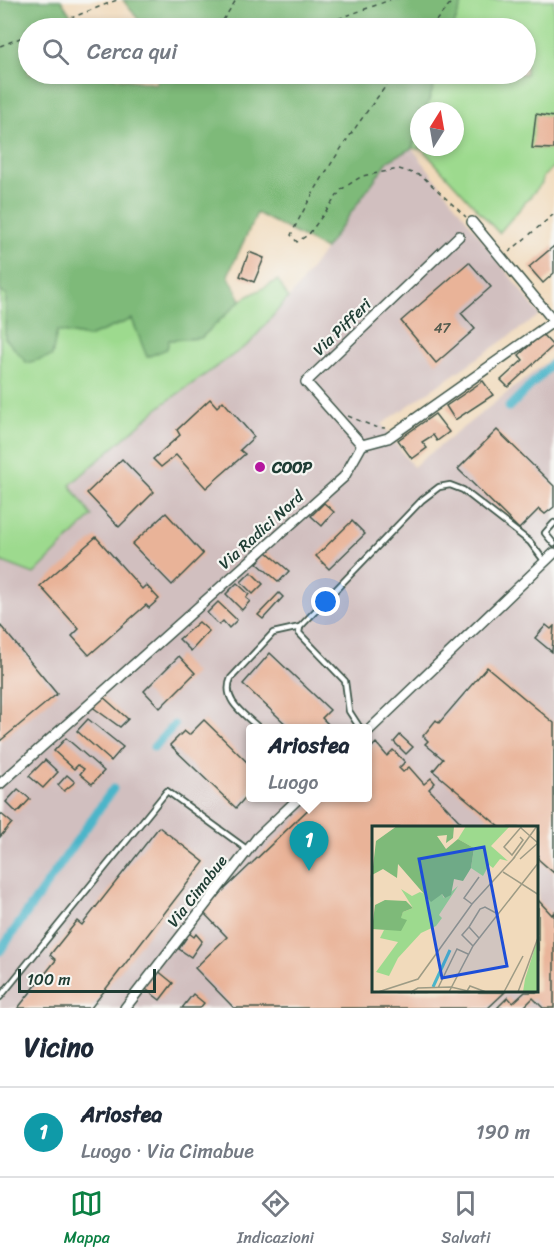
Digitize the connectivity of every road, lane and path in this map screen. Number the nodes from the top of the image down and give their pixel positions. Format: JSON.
{"nodes":[{"id":1,"x":117,"y":0,"type":"edge"},
{"id":2,"x":236,"y":0,"type":"edge"},
{"id":3,"x":390,"y":0,"type":"edge"},
{"id":4,"x":453,"y":0,"type":"edge"},
{"id":5,"x":71,"y":18,"type":"edge"},
{"id":6,"x":224,"y":18,"type":"edge"},
{"id":7,"x":340,"y":18,"type":"edge"},
{"id":8,"x":438,"y":18,"type":"edge"},
{"id":9,"x":18,"y":39,"type":"edge"},
{"id":10,"x":0,"y":46,"type":"edge"},
{"id":11,"x":388,"y":84,"type":"edge"},
{"id":12,"x":554,"y":214,"type":"edge"},
{"id":13,"x":472,"y":222,"type":"joint"},
{"id":14,"x":459,"y":236,"type":"dead end"},
{"id":15,"x":502,"y":258,"type":"junction"},
{"id":16,"x":554,"y":321,"type":"edge"},
{"id":17,"x":341,"y":421,"type":"junction"},
{"id":18,"x":389,"y":428,"type":"dead end"},
{"id":19,"x":362,"y":445,"type":"junction"},
{"id":20,"x":554,"y":523,"type":"edge"},
{"id":21,"x":554,"y":544,"type":"edge"},
{"id":22,"x":551,"y":557,"type":"edge"},
{"id":23,"x":300,"y":627,"type":"junction"},
{"id":24,"x":254,"y":724,"type":"edge"},
{"id":25,"x":357,"y":724,"type":"edge"},
{"id":26,"x":372,"y":726,"type":"edge"},
{"id":27,"x":0,"y":784,"type":"edge"},
{"id":28,"x":295,"y":802,"type":"edge"},
{"id":29,"x":248,"y":850,"type":"junction"},
{"id":30,"x":0,"y":997,"type":"edge"},
{"id":31,"x":125,"y":1008,"type":"edge"}],
"edges":[{"from":1,"to":5,"type":"path"},
{"from":2,"to":6,"type":"path"},
{"from":3,"to":7,"type":"path"},
{"from":4,"to":8,"type":"path"},
{"from":9,"to":10,"type":"path"},
{"from":11,"to":13,"type":"path"},
{"from":12,"to":15,"type":"path"},
{"from":13,"to":15,"type":"street"},
{"from":14,"to":17,"type":"street","name":"Via Pifferi"},
{"from":15,"to":16,"type":"street"},
{"from":16,"to":19,"type":"street"},
{"from":17,"to":18,"type":"path"},
{"from":17,"to":19,"type":"street","name":"Via Pifferi"},
{"from":19,"to":27,"type":"street","name":"Via Radici Nord"},
{"from":20,"to":21,"type":"lane"},
{"from":22,"to":23,"type":"lane"},
{"from":22,"to":26,"type":"street"},
{"from":23,"to":24,"type":"lane"},
{"from":23,"to":25,"type":"lane"},
{"from":28,"to":29,"type":"street","name":"Via Cimabue"},
{"from":29,"to":30,"type":"lane"},
{"from":29,"to":31,"type":"street","name":"Via Cimabue"}]}
